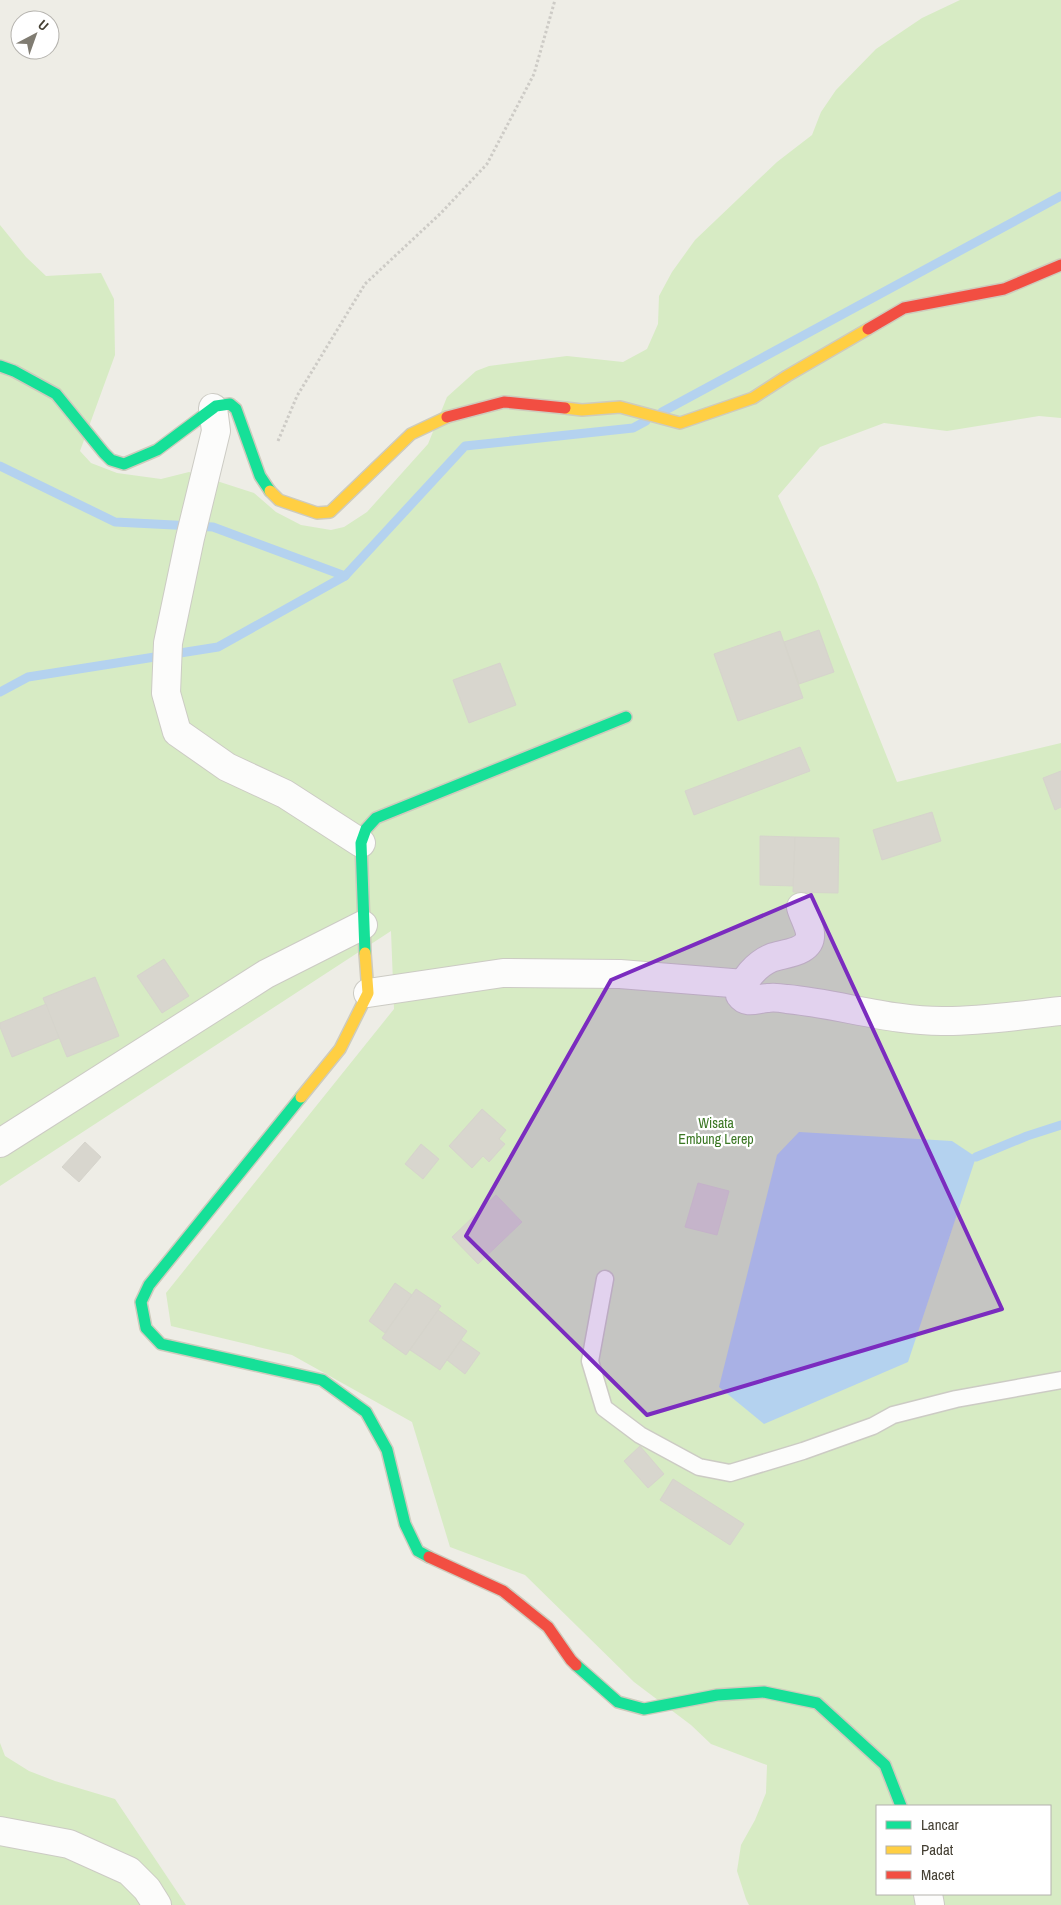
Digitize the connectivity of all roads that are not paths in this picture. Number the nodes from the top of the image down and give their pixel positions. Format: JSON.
{"nodes":[{"id":1,"x":1061,"y":265,"type":"edge"},
{"id":2,"x":0,"y":366,"type":"edge"},
{"id":3,"x":213,"y":408,"type":"junction"},
{"id":4,"x":626,"y":717,"type":"dead end"},
{"id":5,"x":361,"y":843,"type":"junction"},
{"id":6,"x":801,"y":908,"type":"dead end"},
{"id":7,"x":362,"y":925,"type":"junction"},
{"id":8,"x":744,"y":984,"type":"junction"},
{"id":9,"x":368,"y":993,"type":"junction"},
{"id":10,"x":1061,"y":1011,"type":"edge"},
{"id":11,"x":0,"y":1143,"type":"edge"},
{"id":12,"x":605,"y":1279,"type":"dead end"},
{"id":13,"x":1061,"y":1380,"type":"edge"},
{"id":14,"x":901,"y":1805,"type":"edge"},
{"id":15,"x":0,"y":1831,"type":"edge"},
{"id":16,"x":157,"y":1905,"type":"edge"}],
"edges":[{"from":1,"to":3,"type":"street"},
{"from":2,"to":3,"type":"street"},
{"from":3,"to":5,"type":"street"},
{"from":4,"to":5,"type":"street"},
{"from":5,"to":7,"type":"street"},
{"from":6,"to":8,"type":"street"},
{"from":7,"to":9,"type":"street"},
{"from":7,"to":11,"type":"street"},
{"from":8,"to":9,"type":"street"},
{"from":8,"to":10,"type":"street"},
{"from":9,"to":14,"type":"street"},
{"from":12,"to":13,"type":"lane"},
{"from":15,"to":16,"type":"street"}]}
